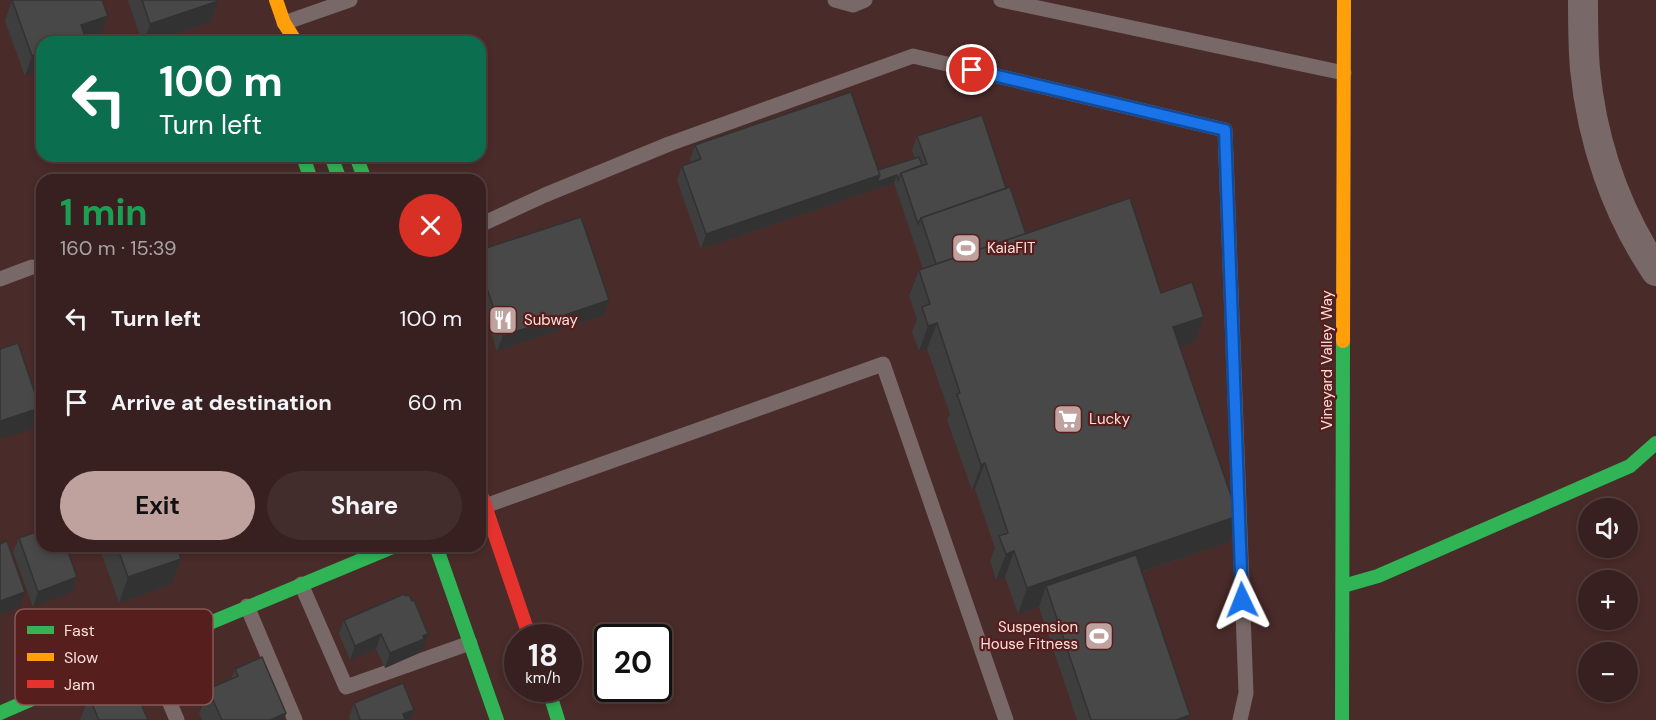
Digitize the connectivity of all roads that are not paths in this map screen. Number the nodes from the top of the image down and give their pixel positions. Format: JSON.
{"nodes":[{"id":1,"x":276,"y":0,"type":"edge"},
{"id":2,"x":350,"y":0,"type":"edge"},
{"id":3,"x":835,"y":0,"type":"edge"},
{"id":4,"x":865,"y":0,"type":"edge"},
{"id":5,"x":1001,"y":0,"type":"edge"},
{"id":6,"x":1344,"y":0,"type":"edge"},
{"id":7,"x":1584,"y":0,"type":"edge"},
{"id":8,"x":284,"y":23,"type":"junction"},
{"id":9,"x":285,"y":36,"type":"edge"},
{"id":10,"x":292,"y":36,"type":"edge"},
{"id":11,"x":1344,"y":73,"type":"junction"},
{"id":12,"x":486,"y":222,"type":"edge"},
{"id":13,"x":32,"y":267,"type":"dead end"},
{"id":14,"x":1656,"y":271,"type":"edge"},
{"id":15,"x":0,"y":279,"type":"edge"},
{"id":16,"x":1656,"y":443,"type":"edge"},
{"id":17,"x":486,"y":504,"type":"edge"},
{"id":18,"x":486,"y":513,"type":"edge"},
{"id":19,"x":380,"y":552,"type":"edge"},
{"id":20,"x":438,"y":552,"type":"edge"},
{"id":21,"x":301,"y":584,"type":"junction"},
{"id":22,"x":1343,"y":586,"type":"junction"},
{"id":23,"x":248,"y":606,"type":"junction"},
{"id":24,"x":213,"y":621,"type":"edge"},
{"id":25,"x":525,"y":624,"type":"edge"},
{"id":26,"x":470,"y":643,"type":"junction"},
{"id":27,"x":552,"y":702,"type":"edge"},
{"id":28,"x":18,"y":705,"type":"edge"},
{"id":29,"x":171,"y":705,"type":"edge"},
{"id":30,"x":0,"y":713,"type":"edge"},
{"id":31,"x":177,"y":720,"type":"edge"},
{"id":32,"x":295,"y":720,"type":"edge"},
{"id":33,"x":497,"y":720,"type":"edge"},
{"id":34,"x":558,"y":720,"type":"edge"},
{"id":35,"x":1006,"y":720,"type":"edge"},
{"id":36,"x":1240,"y":720,"type":"edge"},
{"id":37,"x":1342,"y":720,"type":"edge"}],
"edges":[{"from":1,"to":8,"type":"street"},
{"from":2,"to":8,"type":"lane"},
{"from":3,"to":4,"type":"lane"},
{"from":5,"to":11,"type":"lane"},
{"from":6,"to":11,"type":"street","name":"Vineyard Valley Way"},
{"from":7,"to":14,"type":"street"},
{"from":8,"to":9,"type":"street"},
{"from":8,"to":10,"type":"street"},
{"from":11,"to":22,"type":"street","name":"Vineyard Valley Way"},
{"from":12,"to":36,"type":"lane"},
{"from":13,"to":15,"type":"lane"},
{"from":16,"to":22,"type":"street"},
{"from":17,"to":35,"type":"lane"},
{"from":18,"to":25,"type":"street"},
{"from":19,"to":21,"type":"street"},
{"from":20,"to":26,"type":"street"},
{"from":21,"to":23,"type":"street"},
{"from":21,"to":26,"type":"lane"},
{"from":22,"to":37,"type":"street","name":"Vineyard Valley Way"},
{"from":23,"to":24,"type":"street"},
{"from":23,"to":32,"type":"lane"},
{"from":26,"to":33,"type":"street"},
{"from":27,"to":34,"type":"street"},
{"from":28,"to":30,"type":"street"},
{"from":29,"to":31,"type":"lane"}]}
